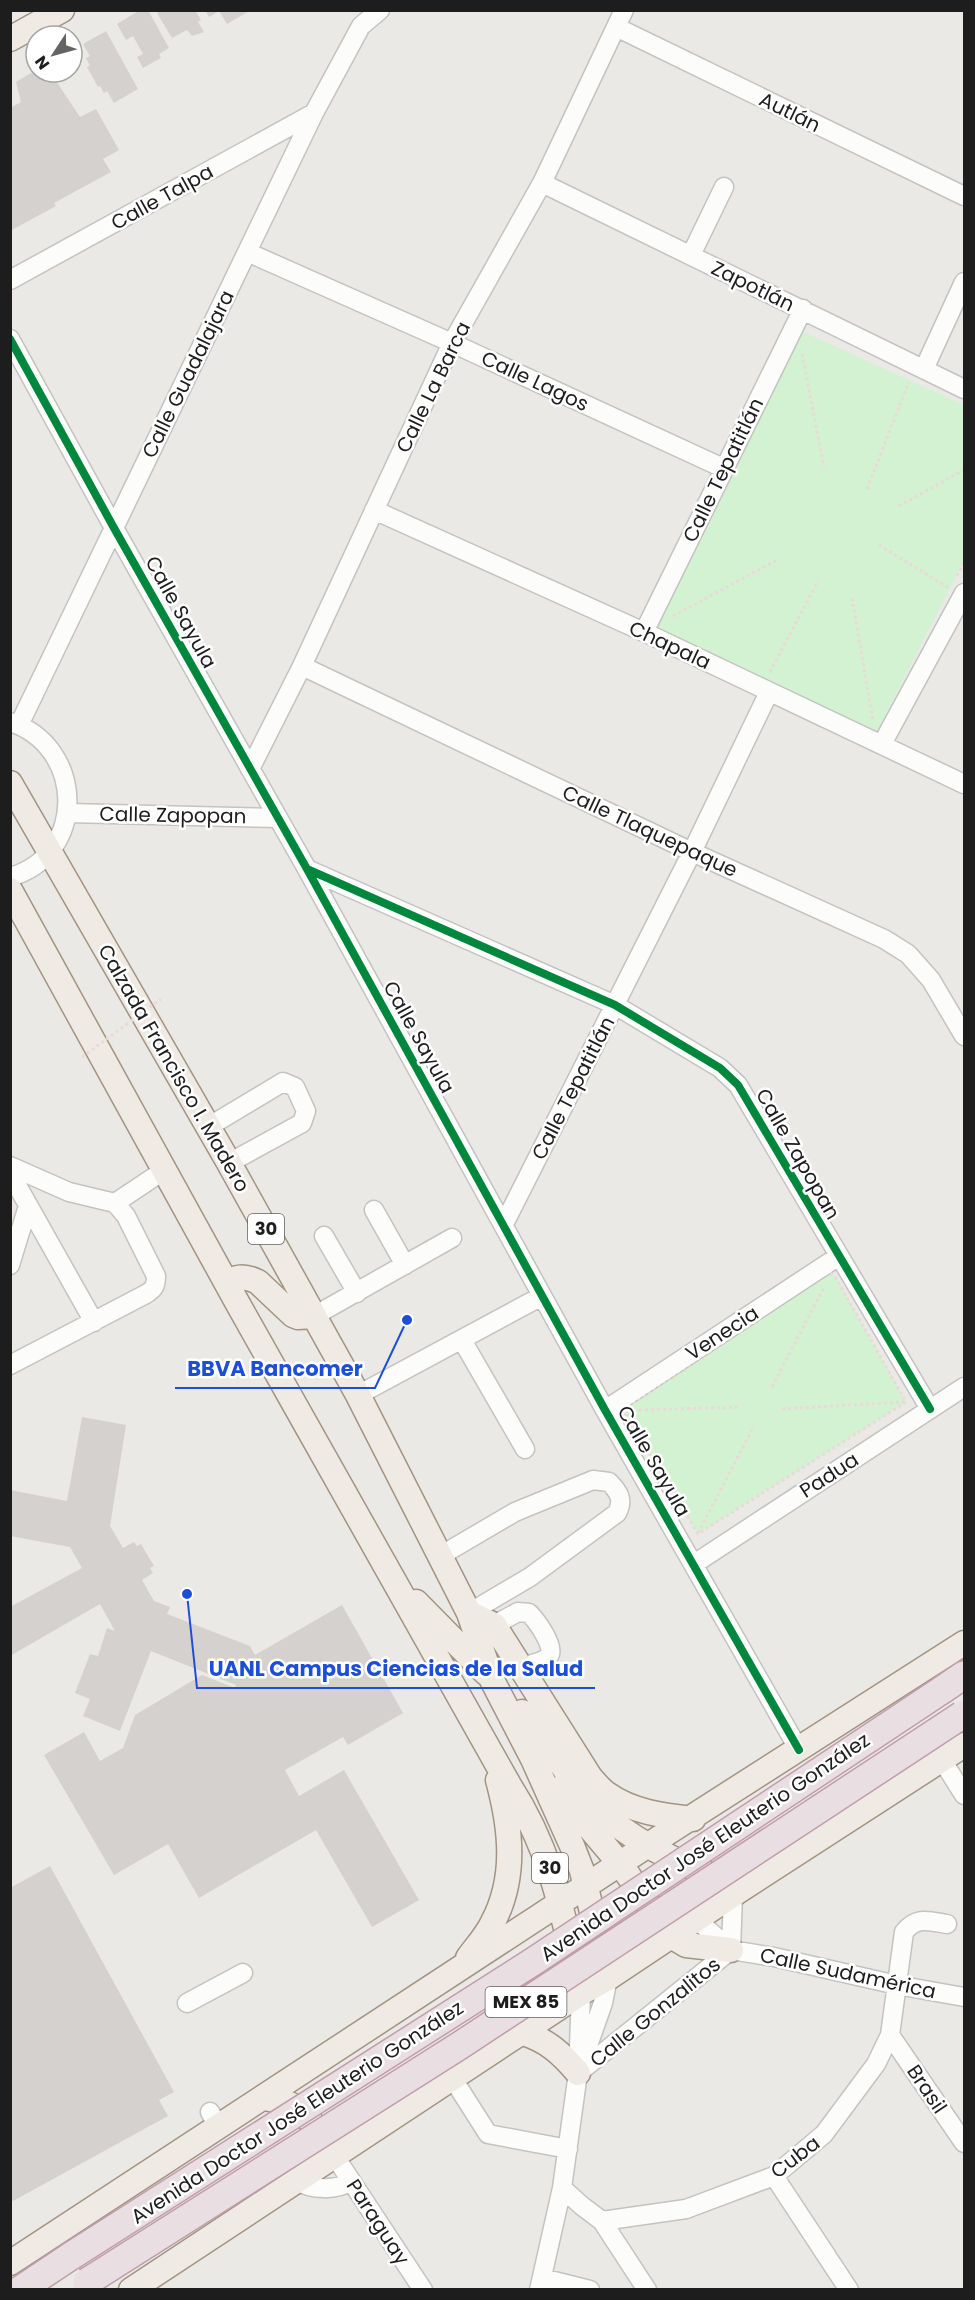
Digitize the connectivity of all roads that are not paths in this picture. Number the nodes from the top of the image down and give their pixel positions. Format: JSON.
{"nodes":[{"id":1,"x":62,"y":10,"type":"edge"},
{"id":2,"x":380,"y":10,"type":"edge"},
{"id":3,"x":361,"y":18,"type":"edge"},
{"id":4,"x":620,"y":19,"type":"edge"},
{"id":5,"x":10,"y":39,"type":"edge"},
{"id":6,"x":314,"y":113,"type":"junction"},
{"id":7,"x":542,"y":183,"type":"junction"},
{"id":8,"x":724,"y":187,"type":"dead end"},
{"id":9,"x":964,"y":196,"type":"edge"},
{"id":10,"x":247,"y":252,"type":"junction"},
{"id":11,"x":691,"y":255,"type":"junction"},
{"id":12,"x":10,"y":280,"type":"edge"},
{"id":13,"x":964,"y":282,"type":"edge"},
{"id":14,"x":803,"y":309,"type":"junction"},
{"id":15,"x":10,"y":339,"type":"edge"},
{"id":16,"x":452,"y":343,"type":"junction"},
{"id":17,"x":922,"y":377,"type":"junction"},
{"id":18,"x":964,"y":389,"type":"edge"},
{"id":19,"x":723,"y":468,"type":"junction"},
{"id":20,"x":374,"y":510,"type":"junction"},
{"id":21,"x":114,"y":528,"type":"junction"},
{"id":22,"x":964,"y":594,"type":"edge"},
{"id":23,"x":644,"y":632,"type":"junction"},
{"id":24,"x":302,"y":666,"type":"junction"},
{"id":25,"x":767,"y":687,"type":"junction"},
{"id":26,"x":15,"y":724,"type":"edge"},
{"id":27,"x":882,"y":744,"type":"junction"},
{"id":28,"x":250,"y":769,"type":"junction"},
{"id":29,"x":10,"y":783,"type":"edge"},
{"id":30,"x":964,"y":784,"type":"edge"},
{"id":31,"x":68,"y":813,"type":"junction"},
{"id":32,"x":278,"y":818,"type":"junction"},
{"id":33,"x":50,"y":852,"type":"junction"},
{"id":34,"x":692,"y":852,"type":"junction"},
{"id":35,"x":307,"y":869,"type":"junction"},
{"id":36,"x":10,"y":877,"type":"edge"},
{"id":37,"x":10,"y":890,"type":"edge"},
{"id":38,"x":615,"y":1005,"type":"junction"},
{"id":39,"x":964,"y":1036,"type":"edge"},
{"id":40,"x":208,"y":1127,"type":"junction"},
{"id":41,"x":229,"y":1163,"type":"junction"},
{"id":42,"x":10,"y":1166,"type":"edge"},
{"id":43,"x":166,"y":1169,"type":"junction"},
{"id":44,"x":10,"y":1173,"type":"edge"},
{"id":45,"x":115,"y":1203,"type":"junction"},
{"id":46,"x":28,"y":1206,"type":"junction"},
{"id":47,"x":374,"y":1210,"type":"dead end"},
{"id":48,"x":504,"y":1224,"type":"junction"},
{"id":49,"x":324,"y":1236,"type":"dead end"},
{"id":50,"x":452,"y":1238,"type":"dead end"},
{"id":51,"x":838,"y":1256,"type":"junction"},
{"id":52,"x":10,"y":1265,"type":"edge"},
{"id":53,"x":405,"y":1266,"type":"junction"},
{"id":54,"x":226,"y":1282,"type":"junction"},
{"id":55,"x":357,"y":1293,"type":"junction"},
{"id":56,"x":542,"y":1296,"type":"junction"},
{"id":57,"x":314,"y":1316,"type":"junction"},
{"id":58,"x":94,"y":1322,"type":"junction"},
{"id":59,"x":462,"y":1340,"type":"junction"},
{"id":60,"x":10,"y":1365,"type":"edge"},
{"id":61,"x":964,"y":1387,"type":"edge"},
{"id":62,"x":358,"y":1395,"type":"junction"},
{"id":63,"x":930,"y":1409,"type":"junction"},
{"id":64,"x":605,"y":1410,"type":"junction"},
{"id":65,"x":525,"y":1449,"type":"dead end"},
{"id":66,"x":440,"y":1556,"type":"junction"},
{"id":67,"x":694,"y":1564,"type":"junction"},
{"id":68,"x":395,"y":1582,"type":"junction"},
{"id":69,"x":469,"y":1613,"type":"junction"},
{"id":70,"x":494,"y":1625,"type":"junction"},
{"id":71,"x":964,"y":1643,"type":"edge"},
{"id":72,"x":521,"y":1667,"type":"junction"},
{"id":73,"x":964,"y":1675,"type":"edge"},
{"id":74,"x":492,"y":1680,"type":"junction"},
{"id":75,"x":963,"y":1715,"type":"edge"},
{"id":76,"x":964,"y":1745,"type":"edge"},
{"id":77,"x":799,"y":1750,"type":"junction"},
{"id":78,"x":492,"y":1754,"type":"junction"},
{"id":79,"x":533,"y":1759,"type":"junction"},
{"id":80,"x":942,"y":1760,"type":"junction"},
{"id":81,"x":731,"y":1793,"type":"junction"},
{"id":82,"x":964,"y":1795,"type":"edge"},
{"id":83,"x":683,"y":1825,"type":"junction"},
{"id":84,"x":634,"y":1849,"type":"junction"},
{"id":85,"x":677,"y":1861,"type":"junction"},
{"id":86,"x":782,"y":1863,"type":"junction"},
{"id":87,"x":586,"y":1888,"type":"junction"},
{"id":88,"x":738,"y":1891,"type":"junction"},
{"id":89,"x":560,"y":1904,"type":"junction"},
{"id":90,"x":697,"y":1920,"type":"junction"},
{"id":91,"x":947,"y":1924,"type":"dead end"},
{"id":92,"x":671,"y":1936,"type":"junction"},
{"id":93,"x":731,"y":1950,"type":"junction"},
{"id":94,"x":243,"y":1972,"type":"dead end"},
{"id":95,"x":456,"y":1972,"type":"junction"},
{"id":96,"x":608,"y":1978,"type":"junction"},
{"id":97,"x":897,"y":1985,"type":"junction"},
{"id":98,"x":581,"y":1993,"type":"junction"},
{"id":99,"x":964,"y":1997,"type":"edge"},
{"id":100,"x":187,"y":2003,"type":"dead end"},
{"id":101,"x":523,"y":2033,"type":"junction"},
{"id":102,"x":890,"y":2035,"type":"junction"},
{"id":103,"x":489,"y":2055,"type":"junction"},
{"id":104,"x":578,"y":2073,"type":"junction"},
{"id":105,"x":453,"y":2079,"type":"junction"},
{"id":106,"x":250,"y":2100,"type":"junction"},
{"id":107,"x":964,"y":2144,"type":"edge"},
{"id":108,"x":568,"y":2148,"type":"junction"},
{"id":109,"x":334,"y":2155,"type":"junction"},
{"id":110,"x":774,"y":2176,"type":"junction"},
{"id":111,"x":302,"y":2177,"type":"junction"},
{"id":112,"x":351,"y":2181,"type":"junction"},
{"id":113,"x":562,"y":2188,"type":"junction"},
{"id":114,"x":602,"y":2221,"type":"junction"},
{"id":115,"x":14,"y":2253,"type":"edge"},
{"id":116,"x":540,"y":2284,"type":"edge"},
{"id":117,"x":82,"y":2286,"type":"edge"},
{"id":118,"x":414,"y":2287,"type":"edge"},
{"id":119,"x":20,"y":2289,"type":"edge"},
{"id":120,"x":131,"y":2289,"type":"edge"},
{"id":121,"x":590,"y":2289,"type":"edge"},
{"id":122,"x":647,"y":2289,"type":"edge"},
{"id":123,"x":849,"y":2289,"type":"edge"}],
"edges":[{"from":1,"to":5,"type":"main road"},
{"from":2,"to":3,"type":"street","name":"Calle Guadalajara"},
{"from":3,"to":6,"type":"street","name":"Calle Guadalajara"},
{"from":4,"to":7,"type":"street","name":"Calle La Barca"},
{"from":4,"to":9,"type":"street","name":"Autlán"},
{"from":6,"to":10,"type":"street","name":"Calle Guadalajara"},
{"from":6,"to":12,"type":"street","name":"Calle Talpa"},
{"from":7,"to":11,"type":"street","name":"Zapotlán"},
{"from":7,"to":16,"type":"street","name":"Calle La Barca"},
{"from":8,"to":11,"type":"street"},
{"from":10,"to":16,"type":"street","name":"Calle Lagos"},
{"from":10,"to":21,"type":"street","name":"Calle Guadalajara"},
{"from":11,"to":14,"type":"street","name":"Zapotlán"},
{"from":13,"to":17,"type":"street"},
{"from":14,"to":17,"type":"street","name":"Zapotlán"},
{"from":14,"to":19,"type":"street","name":"Calle Tepatitlán"},
{"from":15,"to":21,"type":"street","name":"Calle Sayula"},
{"from":16,"to":19,"type":"street","name":"Calle Lagos"},
{"from":16,"to":20,"type":"street","name":"Calle La Barca"},
{"from":17,"to":18,"type":"street","name":"Zapotlán"},
{"from":19,"to":23,"type":"street","name":"Calle Tepatitlán"},
{"from":20,"to":23,"type":"street","name":"Chapala"},
{"from":20,"to":24,"type":"street","name":"Calle La Barca"},
{"from":21,"to":26,"type":"street","name":"Calle Guadalajara"},
{"from":21,"to":28,"type":"street","name":"Calle Sayula"},
{"from":22,"to":27,"type":"street"},
{"from":23,"to":25,"type":"street","name":"Chapala"},
{"from":24,"to":28,"type":"street","name":"Calle La Barca"},
{"from":24,"to":34,"type":"street","name":"Calle Tlaquepaque"},
{"from":25,"to":27,"type":"street","name":"Chapala"},
{"from":25,"to":34,"type":"street","name":"Calle Tepatitlán"},
{"from":26,"to":31,"type":"street"},
{"from":27,"to":30,"type":"street","name":"Chapala"},
{"from":28,"to":32,"type":"street","name":"Calle Sayula"},
{"from":29,"to":33,"type":"main road","name":"Calzada Francisco I. Madero","number":"30"},
{"from":31,"to":32,"type":"street","name":"Calle Zapopan"},
{"from":31,"to":33,"type":"street"},
{"from":32,"to":35,"type":"street","name":"Calle Sayula"},
{"from":33,"to":36,"type":"street"},
{"from":33,"to":40,"type":"main road","name":"Calzada Francisco I. Madero","number":"30"},
{"from":34,"to":38,"type":"street","name":"Calle Tepatitlán"},
{"from":34,"to":39,"type":"street","name":"Calle Tlaquepaque"},
{"from":35,"to":38,"type":"street","name":"Calle Zapopan"},
{"from":35,"to":48,"type":"street","name":"Calle Sayula"},
{"from":37,"to":43,"type":"main road","number":"30"},
{"from":38,"to":48,"type":"street","name":"Calle Tepatitlán"},
{"from":38,"to":51,"type":"street","name":"Calle Zapopan"},
{"from":40,"to":41,"type":"main road","name":"Calzada Francisco I. Madero","number":"30"},
{"from":40,"to":41,"type":"street"},
{"from":41,"to":57,"type":"main road","name":"Calzada Francisco I. Madero","number":"30"},
{"from":42,"to":45,"type":"street"},
{"from":43,"to":45,"type":"street"},
{"from":43,"to":54,"type":"main road","number":"30"},
{"from":44,"to":46,"type":"street"},
{"from":45,"to":58,"type":"street"},
{"from":46,"to":52,"type":"street"},
{"from":46,"to":58,"type":"street"},
{"from":47,"to":53,"type":"street"},
{"from":48,"to":56,"type":"street","name":"Calle Sayula"},
{"from":49,"to":55,"type":"street"},
{"from":50,"to":53,"type":"street"},
{"from":51,"to":63,"type":"street","name":"Calle Zapopan"},
{"from":51,"to":64,"type":"street","name":"Venecia"},
{"from":53,"to":55,"type":"street"},
{"from":54,"to":57,"type":"main road"},
{"from":54,"to":68,"type":"main road","number":"30"},
{"from":55,"to":57,"type":"street"},
{"from":56,"to":59,"type":"street"},
{"from":56,"to":64,"type":"street","name":"Calle Sayula"},
{"from":57,"to":62,"type":"main road","name":"Calzada Francisco I. Madero","number":"30"},
{"from":58,"to":60,"type":"street"},
{"from":59,"to":62,"type":"street"},
{"from":59,"to":65,"type":"street"},
{"from":61,"to":63,"type":"street","name":"Padua"},
{"from":62,"to":66,"type":"main road","name":"Calzada Francisco I. Madero","number":"30"},
{"from":63,"to":67,"type":"street","name":"Padua"},
{"from":64,"to":67,"type":"street","name":"Calle Sayula"},
{"from":66,"to":69,"type":"main road","name":"Calzada Francisco I. Madero","number":"30"},
{"from":66,"to":69,"type":"street"},
{"from":67,"to":77,"type":"street","name":"Calle Sayula"},
{"from":68,"to":74,"type":"main road"},
{"from":68,"to":78,"type":"main road","number":"30"},
{"from":69,"to":70,"type":"main road"},
{"from":69,"to":74,"type":"main road","name":"Calzada Francisco I. Madero","number":"30"},
{"from":70,"to":72,"type":"main road"},
{"from":70,"to":72,"type":"street"},
{"from":71,"to":77,"type":"main road","name":"Avenida Doctor José Eleuterio González"},
{"from":72,"to":83,"type":"main road"},
{"from":73,"to":119,"type":"highway","name":"Avenida Doctor José Eleuterio González","number":"MEX 85","bridge":true},
{"from":74,"to":79,"type":"main road","name":"Calzada Francisco I. Madero","number":"30"},
{"from":74,"to":84,"type":"main road"},
{"from":75,"to":117,"type":"highway","name":"Avenida Doctor José Eleuterio González","number":"MEX 85","bridge":true},
{"from":76,"to":80,"type":"main road"},
{"from":77,"to":81,"type":"main road","name":"Avenida Doctor José Eleuterio González"},
{"from":78,"to":89,"type":"main road","number":"30"},
{"from":78,"to":95,"type":"main road"},
{"from":79,"to":84,"type":"main road"},
{"from":79,"to":87,"type":"main road","name":"Calzada Francisco I. Madero","number":"30"},
{"from":80,"to":82,"type":"street"},
{"from":80,"to":86,"type":"main road"},
{"from":81,"to":83,"type":"main road","name":"Avenida Doctor José Eleuterio González"},
{"from":81,"to":86,"type":"main road"},
{"from":83,"to":84,"type":"main road","name":"Avenida Doctor José Eleuterio González"},
{"from":83,"to":85,"type":"main road"},
{"from":84,"to":85,"type":"main road"},
{"from":84,"to":87,"type":"main road","name":"Avenida Doctor José Eleuterio González"},
{"from":84,"to":90,"type":"main road"},
{"from":84,"to":92,"type":"main road"},
{"from":85,"to":88,"type":"main road"},
{"from":86,"to":88,"type":"main road"},
{"from":87,"to":89,"type":"main road","name":"Avenida Doctor José Eleuterio González"},
{"from":87,"to":96,"type":"main road","name":"Calzada Francisco I. Madero","number":"30"},
{"from":88,"to":90,"type":"main road"},
{"from":88,"to":93,"type":"street"},
{"from":89,"to":95,"type":"main road","name":"Avenida Doctor José Eleuterio González"},
{"from":89,"to":98,"type":"main road","number":"30"},
{"from":90,"to":92,"type":"main road"},
{"from":90,"to":93,"type":"street"},
{"from":91,"to":97,"type":"street","name":"Cuba"},
{"from":92,"to":93,"type":"main road"},
{"from":92,"to":96,"type":"main road"},
{"from":93,"to":97,"type":"street","name":"Calle Sudamérica"},
{"from":93,"to":104,"type":"street","name":"Calle Gonzalitos"},
{"from":94,"to":100,"type":"street"},
{"from":95,"to":103,"type":"main road"},
{"from":95,"to":106,"type":"main road","name":"Avenida Doctor José Eleuterio González"},
{"from":96,"to":98,"type":"main road"},
{"from":96,"to":104,"type":"street"},
{"from":97,"to":99,"type":"street","name":"Calle Sudamérica"},
{"from":97,"to":102,"type":"street","name":"Cuba"},
{"from":98,"to":101,"type":"main road"},
{"from":98,"to":104,"type":"street"},
{"from":101,"to":103,"type":"main road"},
{"from":101,"to":104,"type":"main road"},
{"from":102,"to":107,"type":"street","name":"Brasil"},
{"from":102,"to":110,"type":"street","name":"Cuba"},
{"from":103,"to":105,"type":"main road"},
{"from":104,"to":108,"type":"street"},
{"from":105,"to":108,"type":"street"},
{"from":105,"to":109,"type":"main road"},
{"from":106,"to":111,"type":"main road"},
{"from":106,"to":115,"type":"main road","name":"Avenida Doctor José Eleuterio González"},
{"from":108,"to":113,"type":"street"},
{"from":109,"to":111,"type":"main road"},
{"from":109,"to":112,"type":"street","name":"Paraguay"},
{"from":110,"to":114,"type":"street","name":"Cuba"},
{"from":110,"to":123,"type":"street"},
{"from":111,"to":112,"type":"street"},
{"from":111,"to":120,"type":"main road"},
{"from":112,"to":118,"type":"street","name":"Paraguay"},
{"from":113,"to":114,"type":"street"},
{"from":113,"to":116,"type":"street"},
{"from":114,"to":122,"type":"street"},
{"from":116,"to":121,"type":"street"}]}
